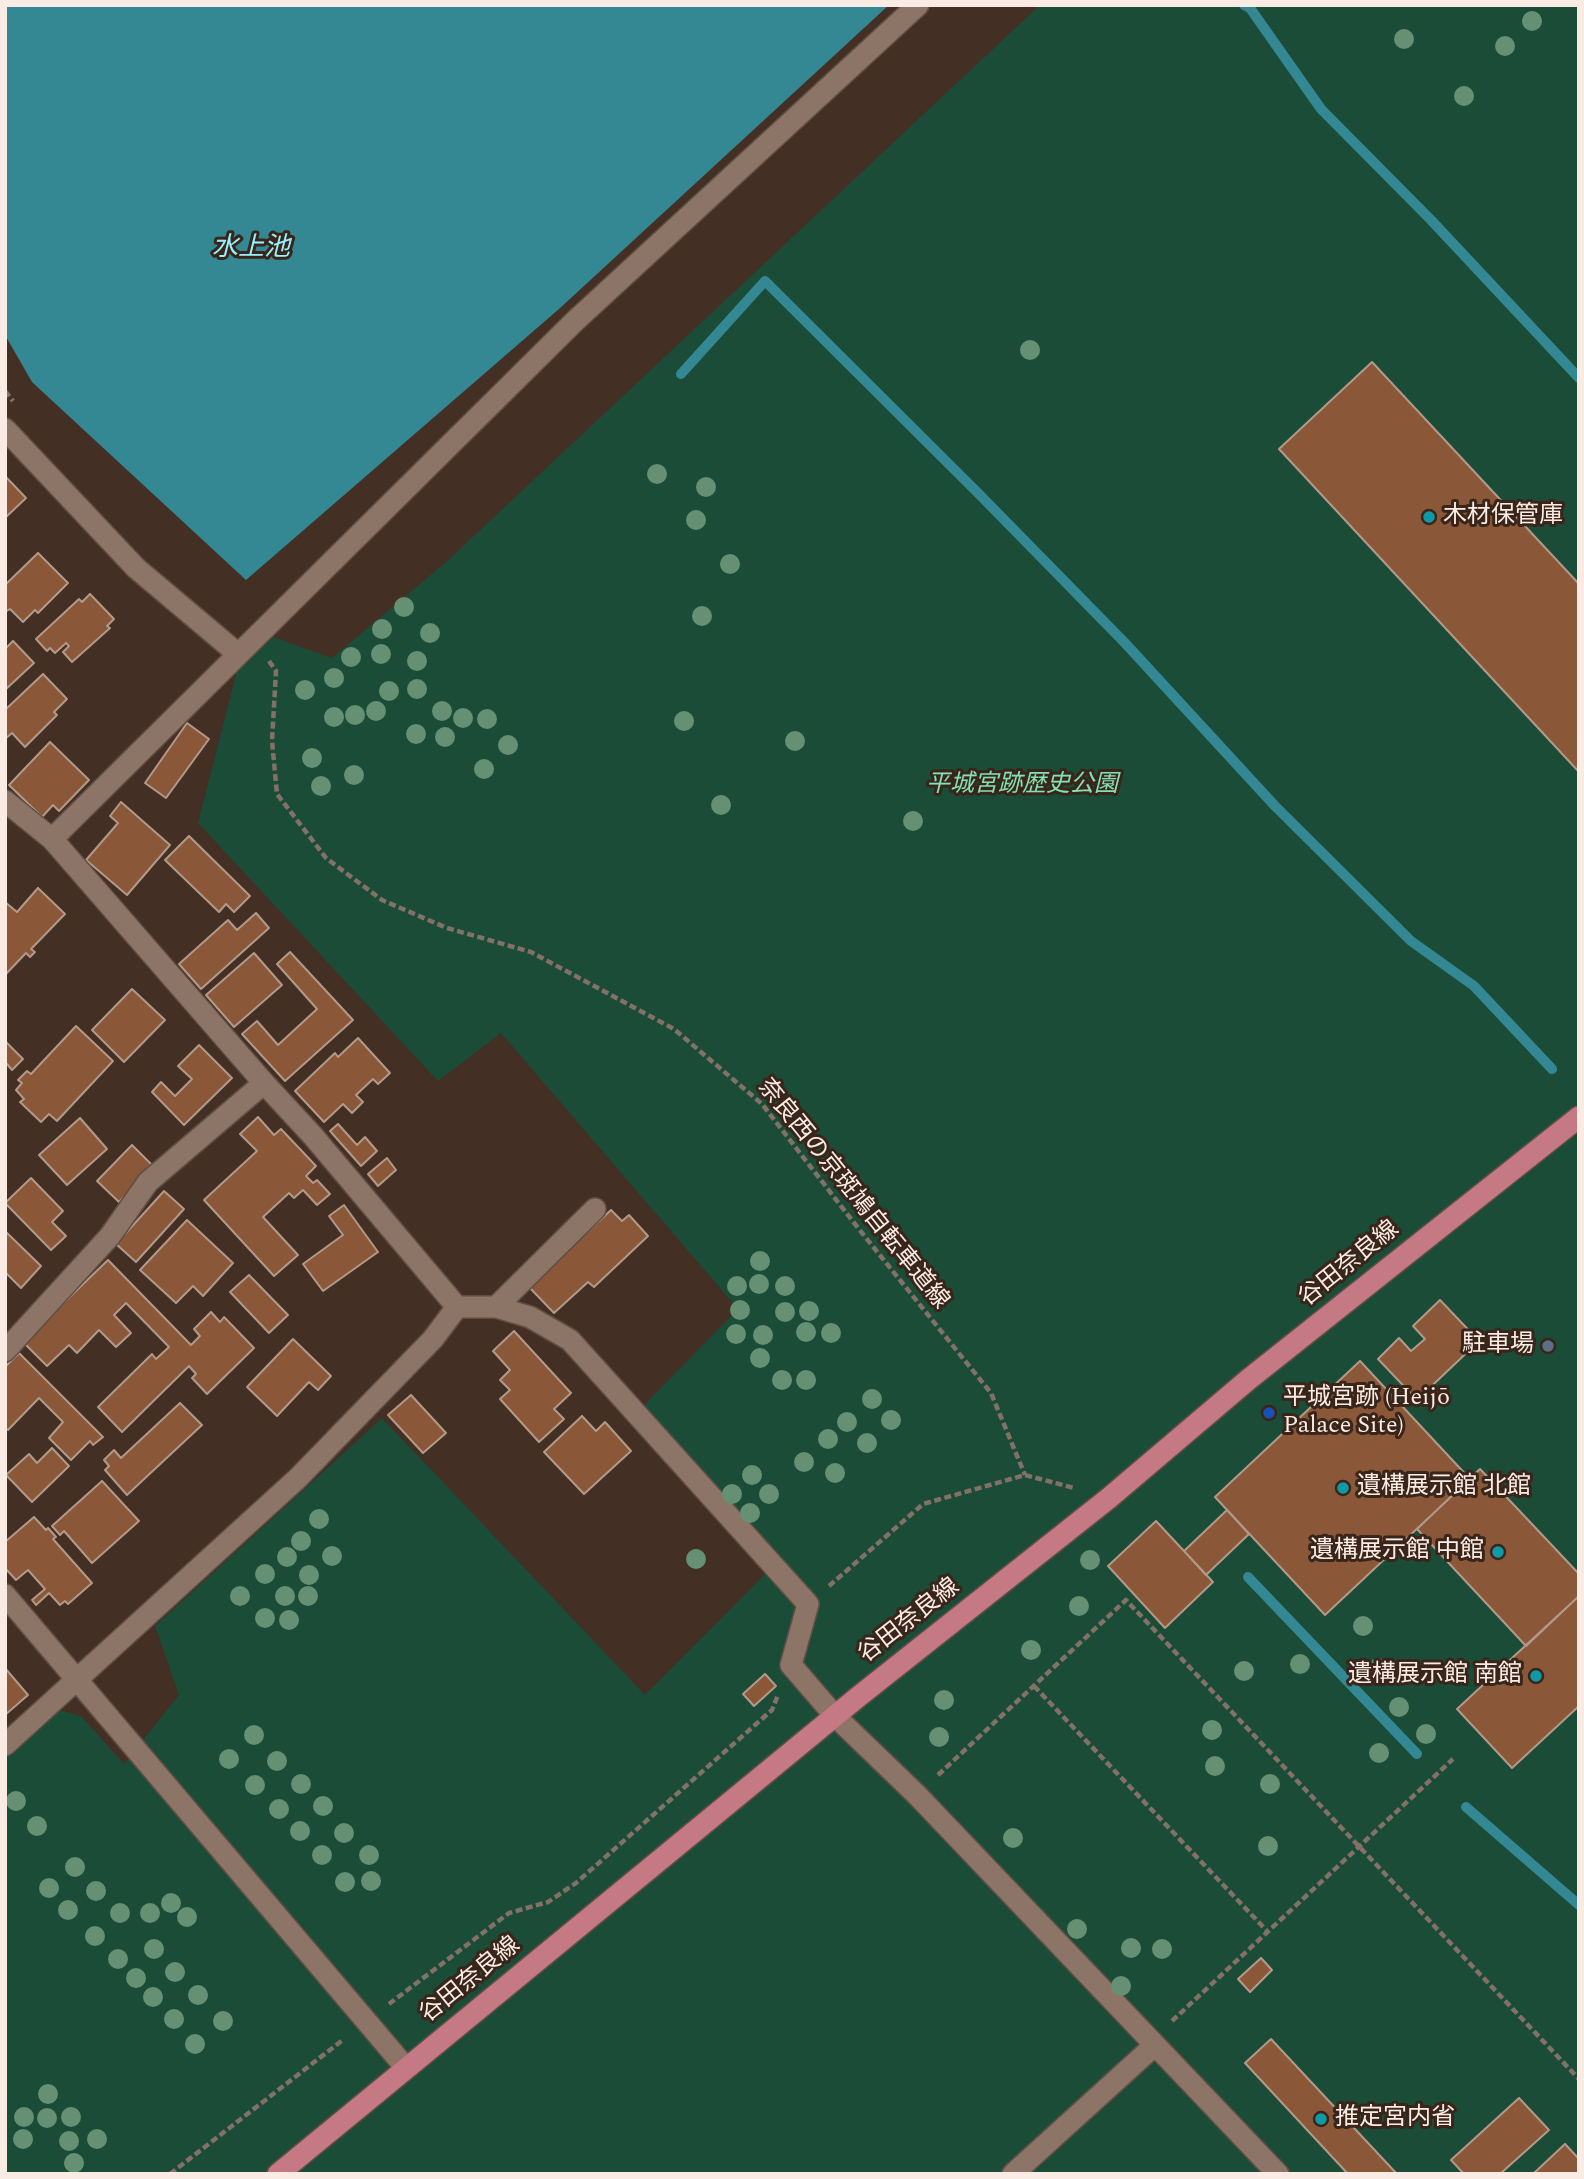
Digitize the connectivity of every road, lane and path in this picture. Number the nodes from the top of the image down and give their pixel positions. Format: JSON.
{"nodes":[{"id":1,"x":918,"y":5,"type":"edge"},
{"id":2,"x":5,"y":429,"type":"edge"},
{"id":3,"x":254,"y":638,"type":"junction"},
{"id":4,"x":238,"y":654,"type":"junction"},
{"id":5,"x":5,"y":801,"type":"edge"},
{"id":6,"x":52,"y":839,"type":"junction"},
{"id":7,"x":264,"y":1083,"type":"junction"},
{"id":8,"x":1579,"y":1117,"type":"edge"},
{"id":9,"x":595,"y":1209,"type":"dead end"},
{"id":10,"x":457,"y":1307,"type":"junction"},
{"id":11,"x":496,"y":1307,"type":"junction"},
{"id":12,"x":5,"y":1351,"type":"edge"},
{"id":13,"x":1026,"y":1475,"type":"junction"},
{"id":14,"x":1109,"y":1498,"type":"junction"},
{"id":15,"x":5,"y":1595,"type":"edge"},
{"id":16,"x":808,"y":1604,"type":"junction"},
{"id":17,"x":791,"y":1665,"type":"junction"},
{"id":18,"x":77,"y":1679,"type":"junction"},
{"id":19,"x":1034,"y":1686,"type":"junction"},
{"id":20,"x":835,"y":1716,"type":"junction"},
{"id":21,"x":5,"y":1745,"type":"edge"},
{"id":22,"x":1453,"y":1759,"type":"dead end"},
{"id":23,"x":917,"y":1795,"type":"junction"},
{"id":24,"x":1360,"y":1846,"type":"junction"},
{"id":25,"x":1268,"y":1932,"type":"junction"},
{"id":26,"x":367,"y":2021,"type":"junction"},
{"id":27,"x":1153,"y":2042,"type":"junction"},
{"id":28,"x":406,"y":2068,"type":"junction"},
{"id":29,"x":1579,"y":2079,"type":"edge"},
{"id":30,"x":170,"y":2174,"type":"edge"},
{"id":31,"x":278,"y":2174,"type":"edge"},
{"id":32,"x":1013,"y":2174,"type":"edge"},
{"id":33,"x":1278,"y":2174,"type":"edge"}],
"edges":[{"from":1,"to":3,"type":"street"},
{"from":2,"to":4,"type":"street"},
{"from":3,"to":4,"type":"street"},
{"from":3,"to":13,"type":"path","name":"奈良西の京斑鳩自転車道線"},
{"from":4,"to":6,"type":"street"},
{"from":5,"to":6,"type":"street"},
{"from":6,"to":7,"type":"street"},
{"from":7,"to":10,"type":"street"},
{"from":7,"to":12,"type":"street"},
{"from":8,"to":14,"type":"main road","name":"谷田奈良線"},
{"from":9,"to":11,"type":"street"},
{"from":10,"to":11,"type":"street"},
{"from":10,"to":18,"type":"street"},
{"from":11,"to":16,"type":"street"},
{"from":13,"to":14,"type":"path"},
{"from":13,"to":16,"type":"path"},
{"from":14,"to":20,"type":"main road","name":"谷田奈良線"},
{"from":15,"to":18,"type":"street"},
{"from":16,"to":17,"type":"street"},
{"from":17,"to":20,"type":"street"},
{"from":17,"to":26,"type":"path"},
{"from":18,"to":21,"type":"street"},
{"from":18,"to":26,"type":"street"},
{"from":19,"to":23,"type":"path"},
{"from":19,"to":24,"type":"path"},
{"from":19,"to":25,"type":"path"},
{"from":20,"to":23,"type":"street"},
{"from":20,"to":28,"type":"main road","name":"谷田奈良線"},
{"from":22,"to":24,"type":"path"},
{"from":23,"to":27,"type":"street"},
{"from":24,"to":25,"type":"path"},
{"from":24,"to":29,"type":"path"},
{"from":25,"to":27,"type":"path"},
{"from":26,"to":28,"type":"street"},
{"from":26,"to":30,"type":"path"},
{"from":27,"to":32,"type":"street"},
{"from":27,"to":33,"type":"street"},
{"from":28,"to":31,"type":"main road","name":"谷田奈良線"}]}
